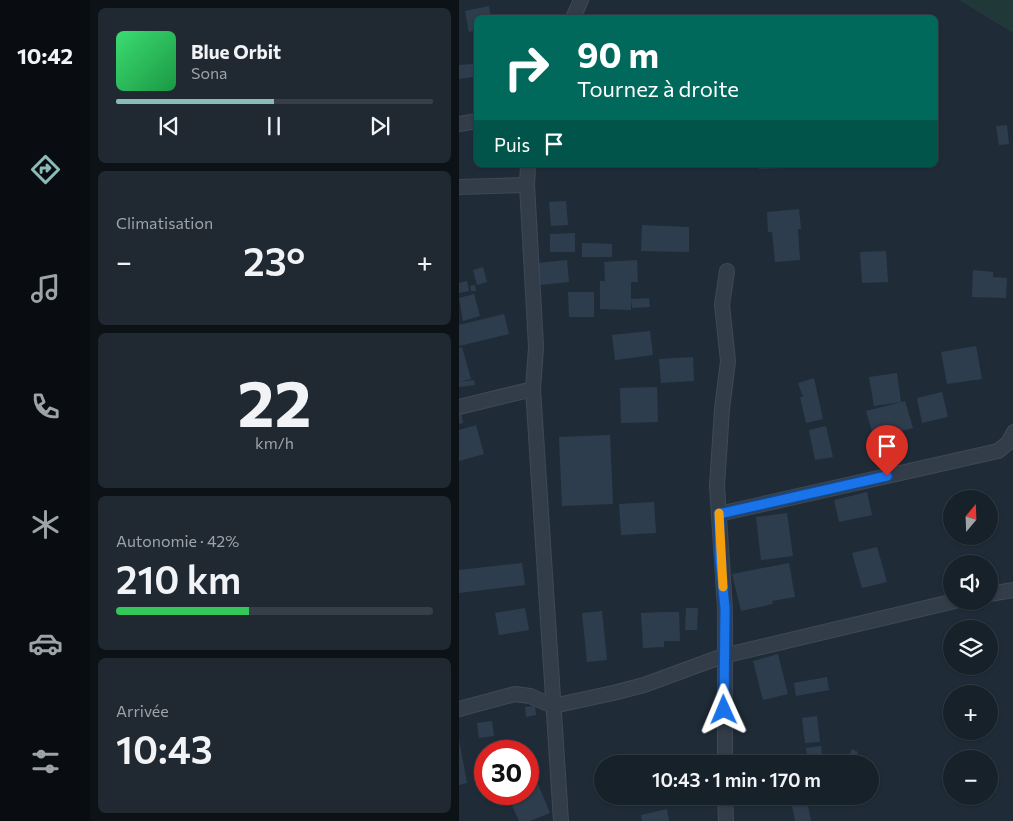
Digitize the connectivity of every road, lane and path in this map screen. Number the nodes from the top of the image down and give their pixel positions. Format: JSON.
{"nodes":[{"id":1,"x":581,"y":0,"type":"edge"},
{"id":2,"x":574,"y":15,"type":"edge"},
{"id":3,"x":474,"y":122,"type":"edge"},
{"id":4,"x":459,"y":124,"type":"edge"},
{"id":5,"x":528,"y":167,"type":"edge"},
{"id":6,"x":527,"y":185,"type":"junction"},
{"id":7,"x":459,"y":186,"type":"edge"},
{"id":8,"x":727,"y":272,"type":"dead end"},
{"id":9,"x":533,"y":389,"type":"junction"},
{"id":10,"x":459,"y":407,"type":"edge"},
{"id":11,"x":1013,"y":432,"type":"edge"},
{"id":12,"x":719,"y":514,"type":"junction"},
{"id":13,"x":1013,"y":590,"type":"edge"},
{"id":14,"x":998,"y":592,"type":"edge"},
{"id":15,"x":943,"y":604,"type":"edge"},
{"id":16,"x":723,"y":656,"type":"junction"},
{"id":17,"x":553,"y":706,"type":"junction"},
{"id":18,"x":459,"y":709,"type":"edge"},
{"id":19,"x":725,"y":755,"type":"edge"},
{"id":20,"x":725,"y":805,"type":"edge"},
{"id":21,"x":561,"y":821,"type":"edge"},
{"id":22,"x":726,"y":821,"type":"edge"}],
"edges":[{"from":1,"to":2,"type":"street"},
{"from":3,"to":4,"type":"street"},
{"from":5,"to":6,"type":"street"},
{"from":6,"to":7,"type":"street"},
{"from":6,"to":9,"type":"street"},
{"from":8,"to":12,"type":"street"},
{"from":9,"to":10,"type":"street"},
{"from":9,"to":17,"type":"street"},
{"from":11,"to":12,"type":"street"},
{"from":12,"to":16,"type":"street"},
{"from":13,"to":14,"type":"street"},
{"from":15,"to":16,"type":"street"},
{"from":16,"to":17,"type":"street"},
{"from":16,"to":19,"type":"street"},
{"from":17,"to":18,"type":"street"},
{"from":17,"to":21,"type":"street"},
{"from":20,"to":22,"type":"street"}]}
